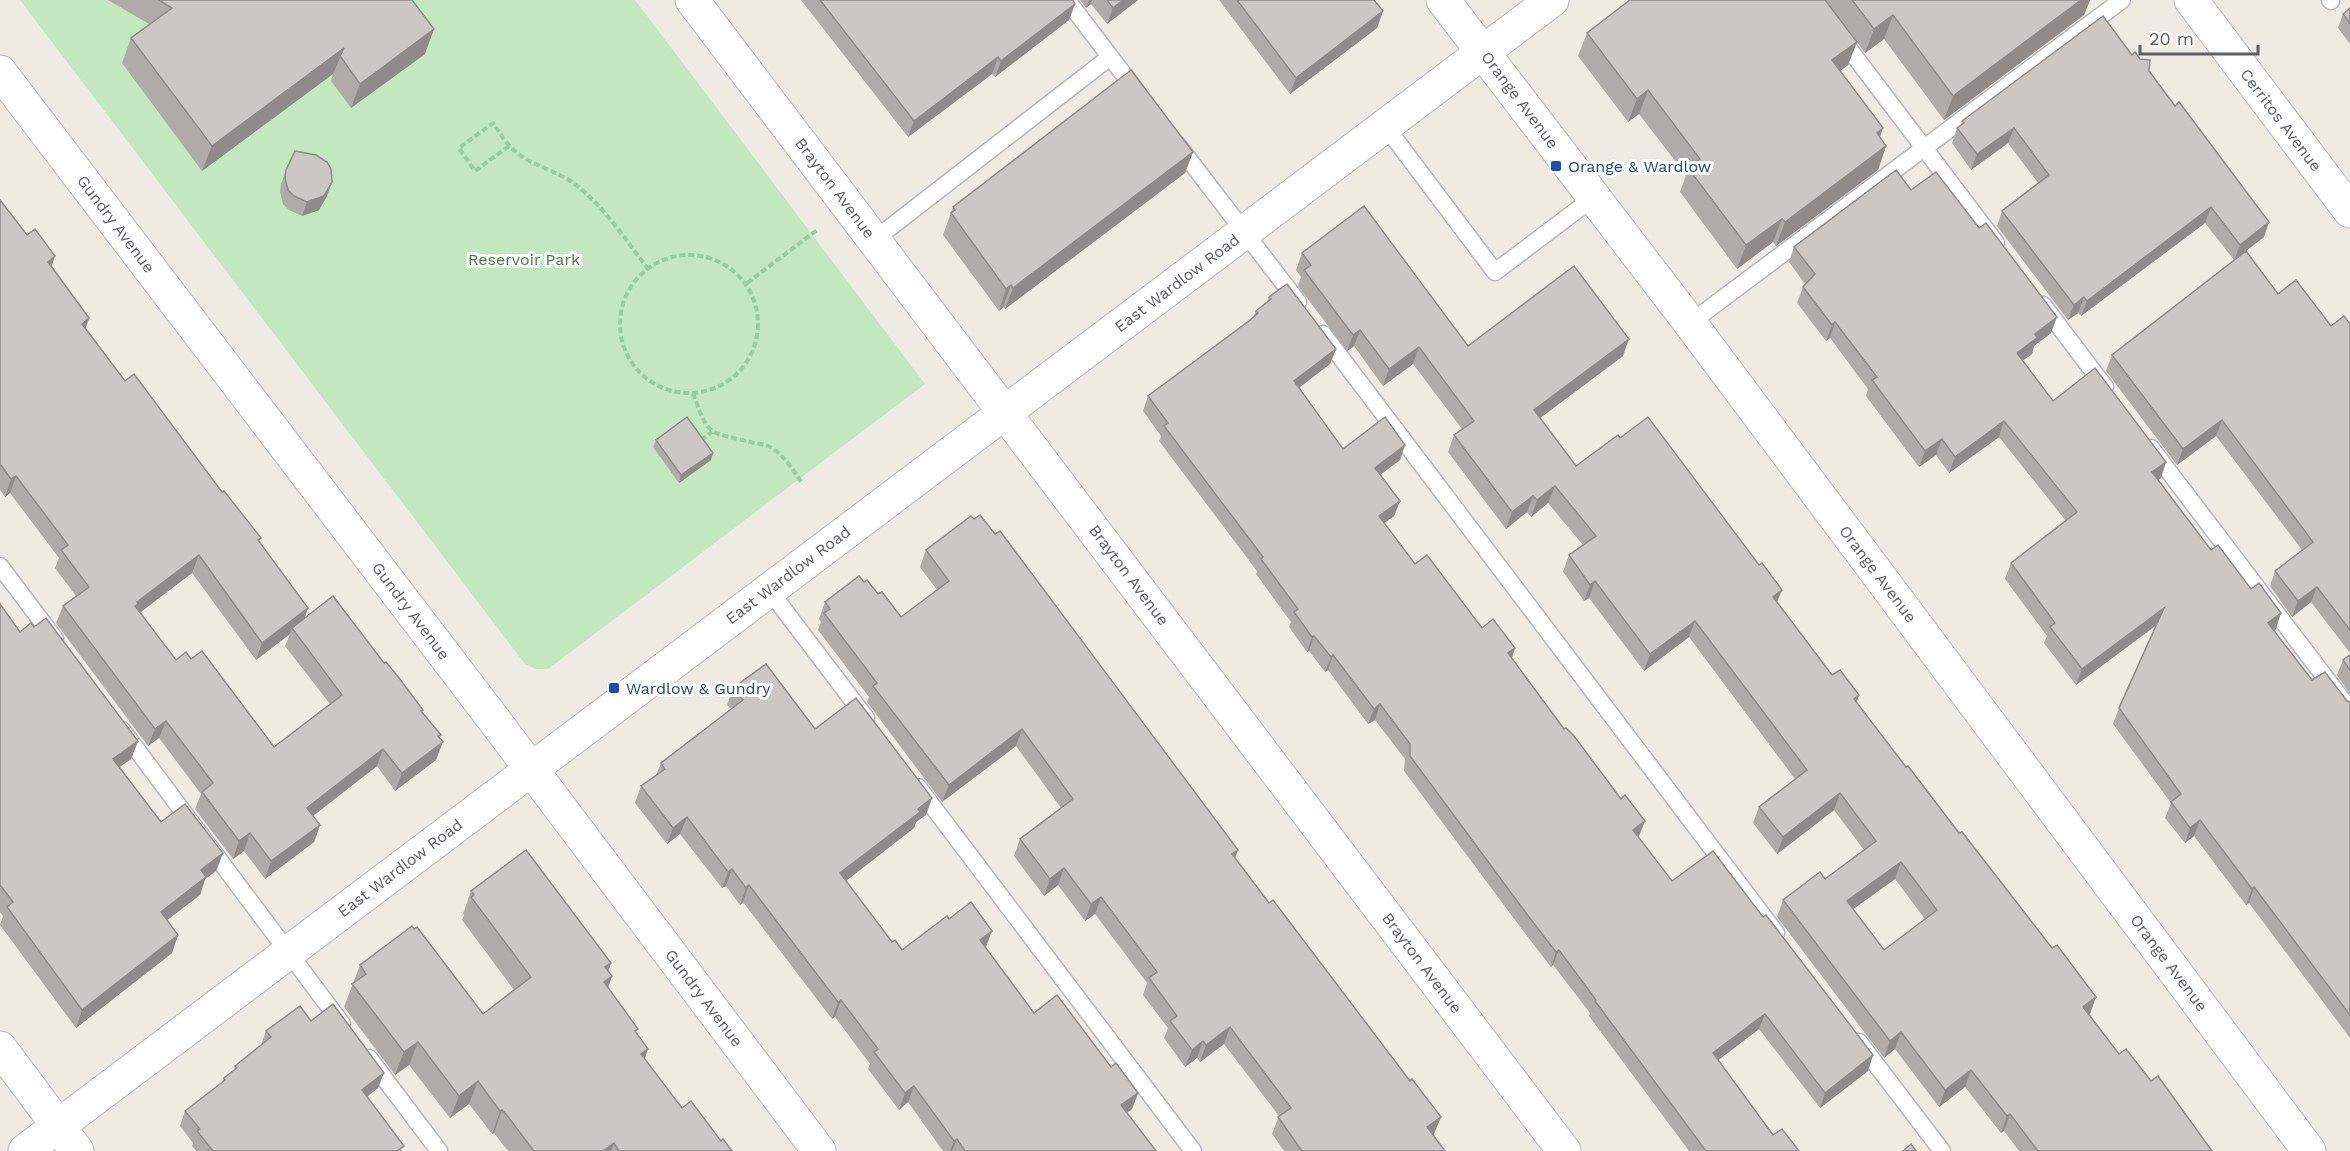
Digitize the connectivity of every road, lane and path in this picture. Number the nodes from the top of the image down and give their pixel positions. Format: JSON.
{"nodes":[{"id":1,"x":692,"y":0,"type":"edge"},
{"id":2,"x":1067,"y":0,"type":"edge"},
{"id":3,"x":1443,"y":0,"type":"edge"},
{"id":4,"x":1552,"y":0,"type":"edge"},
{"id":5,"x":1812,"y":0,"type":"edge"},
{"id":6,"x":2122,"y":0,"type":"edge"},
{"id":7,"x":2191,"y":0,"type":"edge"},
{"id":8,"x":1483,"y":51,"type":"junction"},
{"id":9,"x":1110,"y":57,"type":"junction"},
{"id":10,"x":0,"y":72,"type":"edge"},
{"id":11,"x":1145,"y":102,"type":"edge"},
{"id":12,"x":1386,"y":128,"type":"junction"},
{"id":13,"x":1166,"y":130,"type":"edge"},
{"id":14,"x":509,"y":146,"type":"junction"},
{"id":15,"x":1923,"y":147,"type":"junction"},
{"id":16,"x":1593,"y":198,"type":"junction"},
{"id":17,"x":2350,"y":212,"type":"edge"},
{"id":18,"x":817,"y":230,"type":"dead end"},
{"id":19,"x":1245,"y":232,"type":"junction"},
{"id":20,"x":874,"y":240,"type":"junction"},
{"id":21,"x":2003,"y":252,"type":"edge"},
{"id":22,"x":648,"y":269,"type":"junction"},
{"id":23,"x":747,"y":283,"type":"junction"},
{"id":24,"x":2032,"y":290,"type":"edge"},
{"id":25,"x":1690,"y":323,"type":"junction"},
{"id":26,"x":693,"y":393,"type":"junction"},
{"id":27,"x":2111,"y":395,"type":"edge"},
{"id":28,"x":1005,"y":412,"type":"junction"},
{"id":29,"x":712,"y":432,"type":"junction"},
{"id":30,"x":2140,"y":434,"type":"edge"},
{"id":31,"x":698,"y":442,"type":"edge"},
{"id":32,"x":802,"y":483,"type":"dead end"},
{"id":33,"x":0,"y":566,"type":"edge"},
{"id":34,"x":769,"y":590,"type":"junction"},
{"id":35,"x":63,"y":651,"type":"edge"},
{"id":36,"x":2350,"y":710,"type":"edge"},
{"id":37,"x":112,"y":716,"type":"edge"},
{"id":38,"x":879,"y":736,"type":"edge"},
{"id":39,"x":532,"y":769,"type":"junction"},
{"id":40,"x":908,"y":773,"type":"edge"},
{"id":41,"x":1783,"y":942,"type":"edge"},
{"id":42,"x":288,"y":951,"type":"junction"},
{"id":43,"x":1848,"y":1027,"type":"edge"},
{"id":44,"x":0,"y":1048,"type":"edge"},
{"id":45,"x":58,"y":1125,"type":"junction"},
{"id":46,"x":25,"y":1151,"type":"edge"},
{"id":47,"x":77,"y":1151,"type":"edge"},
{"id":48,"x":439,"y":1151,"type":"edge"},
{"id":49,"x":819,"y":1151,"type":"edge"},
{"id":50,"x":1193,"y":1151,"type":"edge"},
{"id":51,"x":1564,"y":1151,"type":"edge"},
{"id":52,"x":1942,"y":1151,"type":"edge"},
{"id":53,"x":2309,"y":1151,"type":"edge"}],
"edges":[{"from":1,"to":20,"type":"street","name":"Brayton Avenue"},
{"from":2,"to":9,"type":"lane"},
{"from":3,"to":8,"type":"street","name":"Orange Avenue"},
{"from":4,"to":8,"type":"street","name":"East Wardlow Road"},
{"from":5,"to":15,"type":"lane"},
{"from":6,"to":15,"type":"lane"},
{"from":7,"to":17,"type":"street","name":"Cerritos Avenue"},
{"from":8,"to":12,"type":"street","name":"East Wardlow Road"},
{"from":8,"to":16,"type":"street","name":"Orange Avenue"},
{"from":9,"to":11,"type":"lane"},
{"from":9,"to":20,"type":"lane"},
{"from":10,"to":39,"type":"street","name":"Gundry Avenue"},
{"from":12,"to":16,"type":"lane"},
{"from":12,"to":19,"type":"street","name":"East Wardlow Road"},
{"from":13,"to":19,"type":"lane"},
{"from":14,"to":14,"type":"path"},
{"from":14,"to":22,"type":"path"},
{"from":15,"to":21,"type":"lane"},
{"from":15,"to":25,"type":"lane"},
{"from":16,"to":25,"type":"street","name":"Orange Avenue"},
{"from":18,"to":23,"type":"path"},
{"from":19,"to":28,"type":"street","name":"East Wardlow Road"},
{"from":19,"to":41,"type":"lane"},
{"from":20,"to":28,"type":"street","name":"Brayton Avenue"},
{"from":22,"to":23,"type":"path"},
{"from":22,"to":26,"type":"path"},
{"from":23,"to":26,"type":"path"},
{"from":24,"to":27,"type":"lane"},
{"from":25,"to":53,"type":"street","name":"Orange Avenue"},
{"from":26,"to":29,"type":"path"},
{"from":28,"to":34,"type":"street","name":"East Wardlow Road"},
{"from":28,"to":51,"type":"street","name":"Brayton Avenue"},
{"from":29,"to":31,"type":"path"},
{"from":29,"to":32,"type":"path"},
{"from":30,"to":36,"type":"lane"},
{"from":33,"to":35,"type":"lane"},
{"from":34,"to":38,"type":"lane"},
{"from":34,"to":39,"type":"street","name":"East Wardlow Road"},
{"from":37,"to":42,"type":"lane"},
{"from":39,"to":42,"type":"street","name":"East Wardlow Road"},
{"from":39,"to":49,"type":"street","name":"Gundry Avenue"},
{"from":40,"to":50,"type":"lane"},
{"from":42,"to":45,"type":"street","name":"East Wardlow Road"},
{"from":42,"to":48,"type":"lane"},
{"from":43,"to":52,"type":"lane"},
{"from":44,"to":45,"type":"street"},
{"from":45,"to":46,"type":"street","name":"East Wardlow Road"},
{"from":45,"to":47,"type":"street"}]}
